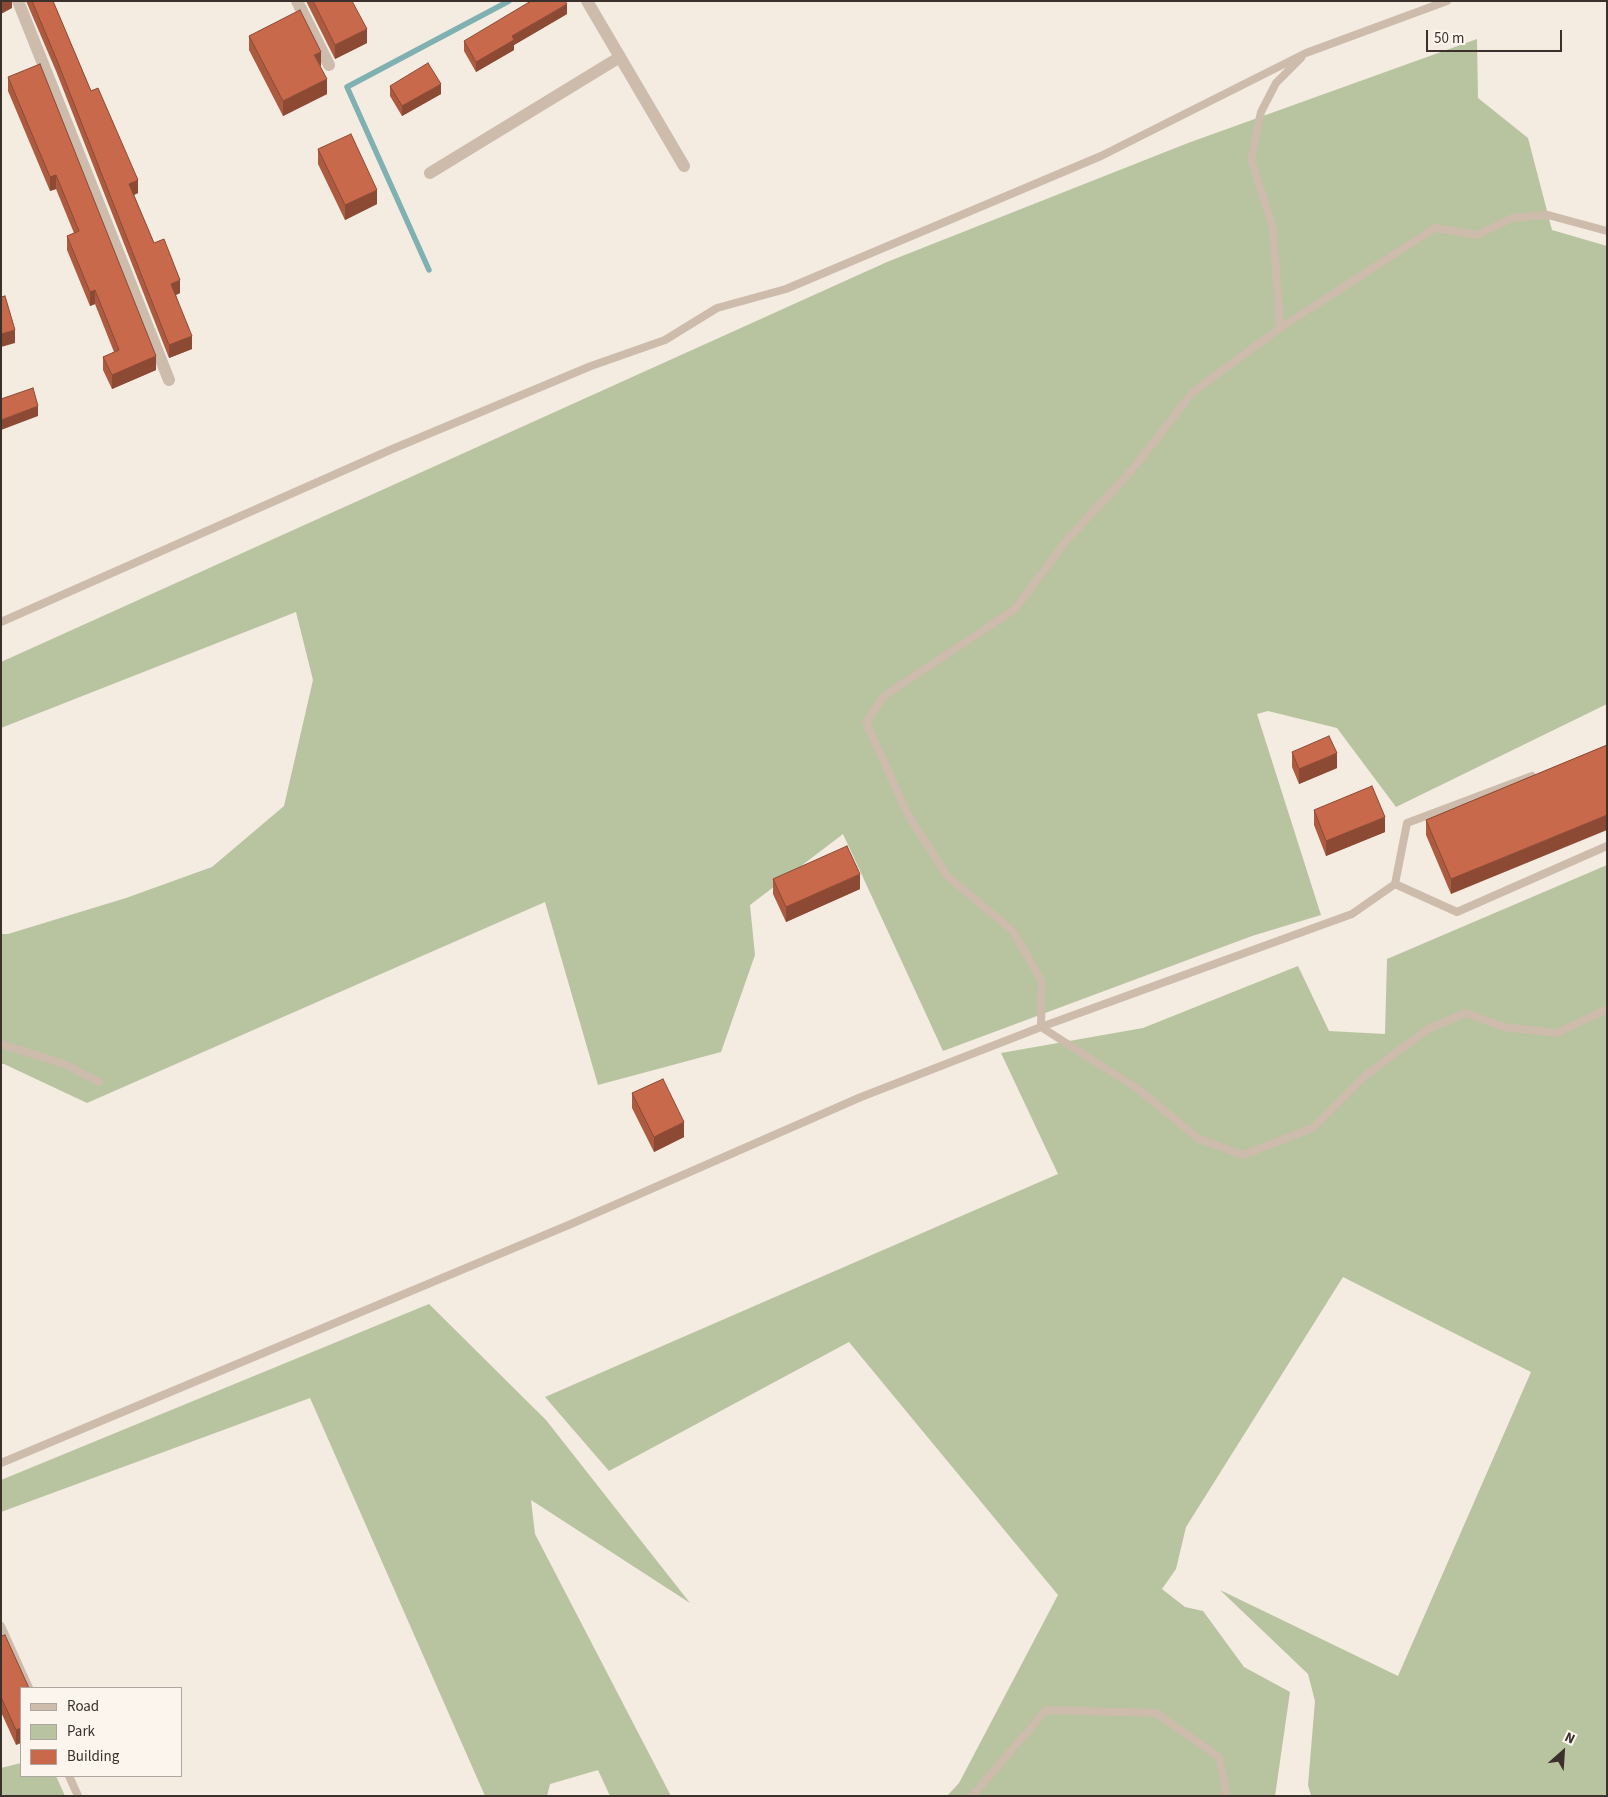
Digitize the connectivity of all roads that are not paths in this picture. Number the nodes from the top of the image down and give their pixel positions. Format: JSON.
{"nodes":[{"id":1,"x":18,"y":1,"type":"edge"},
{"id":2,"x":298,"y":1,"type":"edge"},
{"id":3,"x":587,"y":1,"type":"edge"},
{"id":4,"x":1447,"y":1,"type":"edge"},
{"id":5,"x":1306,"y":53,"type":"junction"},
{"id":6,"x":620,"y":57,"type":"junction"},
{"id":7,"x":329,"y":65,"type":"dead end"},
{"id":8,"x":684,"y":166,"type":"dead end"},
{"id":9,"x":430,"y":173,"type":"dead end"},
{"id":10,"x":1607,"y":232,"type":"edge"},
{"id":11,"x":1280,"y":328,"type":"junction"},
{"id":12,"x":169,"y":380,"type":"dead end"},
{"id":13,"x":1,"y":622,"type":"edge"},
{"id":14,"x":1543,"y":772,"type":"edge"},
{"id":15,"x":1607,"y":846,"type":"edge"},
{"id":16,"x":1395,"y":884,"type":"junction"},
{"id":17,"x":1607,"y":1009,"type":"edge"},
{"id":18,"x":1041,"y":1026,"type":"junction"},
{"id":19,"x":1,"y":1044,"type":"edge"},
{"id":20,"x":99,"y":1082,"type":"dead end"},
{"id":21,"x":1,"y":1463,"type":"edge"},
{"id":22,"x":1,"y":1626,"type":"edge"},
{"id":23,"x":29,"y":1687,"type":"edge"},
{"id":24,"x":69,"y":1777,"type":"edge"},
{"id":25,"x":78,"y":1796,"type":"edge"},
{"id":26,"x":972,"y":1796,"type":"edge"},
{"id":27,"x":1227,"y":1796,"type":"edge"}],
"edges":[{"from":1,"to":12,"type":"street"},
{"from":2,"to":7,"type":"street"},
{"from":3,"to":6,"type":"street"},
{"from":4,"to":5,"type":"lane"},
{"from":5,"to":11,"type":"lane"},
{"from":5,"to":13,"type":"lane"},
{"from":6,"to":8,"type":"street"},
{"from":6,"to":9,"type":"street"},
{"from":10,"to":11,"type":"lane"},
{"from":11,"to":18,"type":"lane"},
{"from":14,"to":16,"type":"lane"},
{"from":15,"to":16,"type":"lane"},
{"from":16,"to":18,"type":"lane"},
{"from":17,"to":18,"type":"lane"},
{"from":18,"to":21,"type":"lane"},
{"from":19,"to":20,"type":"lane"},
{"from":22,"to":23,"type":"lane"},
{"from":24,"to":25,"type":"lane"},
{"from":26,"to":27,"type":"lane"}]}
